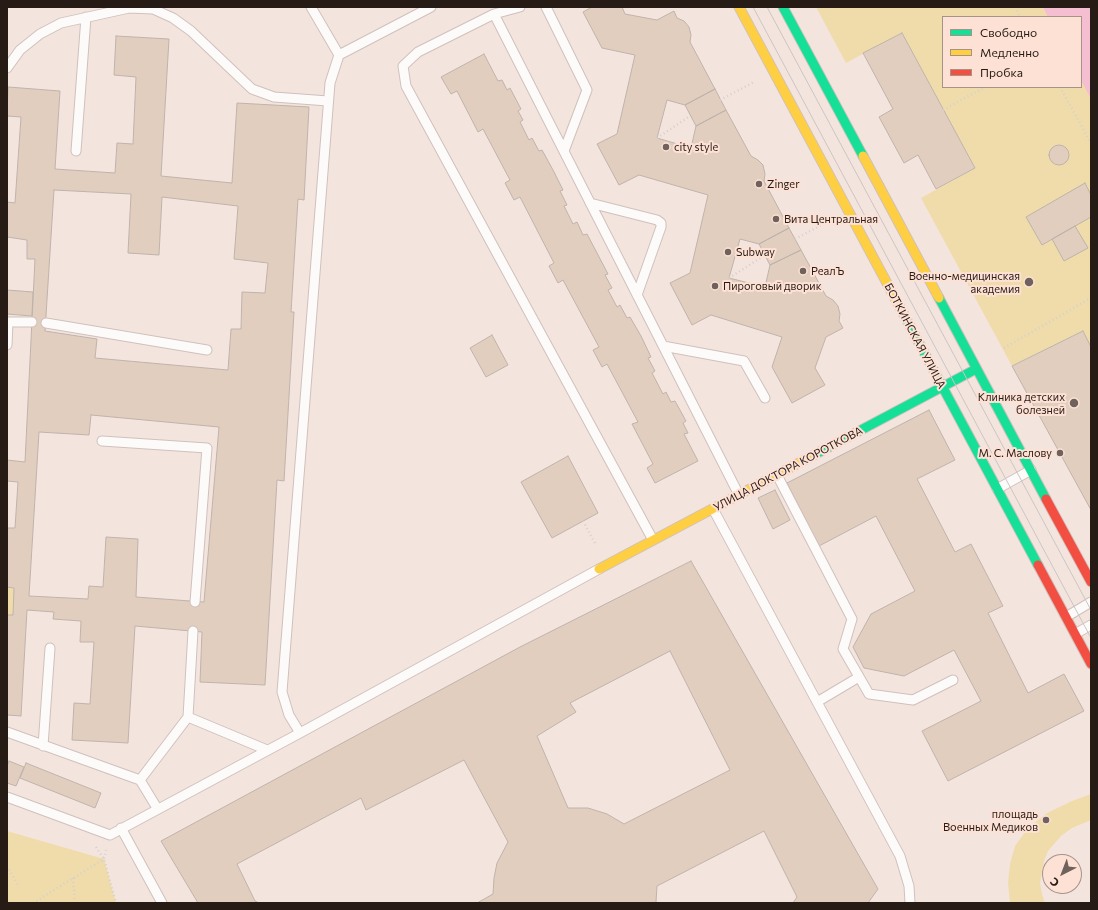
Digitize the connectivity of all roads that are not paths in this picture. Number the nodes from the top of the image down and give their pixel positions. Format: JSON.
{"nodes":[{"id":1,"x":311,"y":7,"type":"edge"},
{"id":2,"x":431,"y":7,"type":"edge"},
{"id":3,"x":520,"y":7,"type":"edge"},
{"id":4,"x":546,"y":7,"type":"edge"},
{"id":5,"x":739,"y":7,"type":"edge"},
{"id":6,"x":783,"y":7,"type":"edge"},
{"id":7,"x":494,"y":14,"type":"junction"},
{"id":8,"x":86,"y":17,"type":"junction"},
{"id":9,"x":339,"y":55,"type":"junction"},
{"id":10,"x":7,"y":68,"type":"edge"},
{"id":11,"x":328,"y":101,"type":"junction"},
{"id":12,"x":76,"y":151,"type":"dead end"},
{"id":13,"x":564,"y":151,"type":"junction"},
{"id":14,"x":590,"y":203,"type":"junction"},
{"id":15,"x":637,"y":295,"type":"junction"},
{"id":16,"x":32,"y":322,"type":"dead end"},
{"id":17,"x":46,"y":323,"type":"dead end"},
{"id":18,"x":7,"y":345,"type":"edge"},
{"id":19,"x":663,"y":346,"type":"junction"},
{"id":20,"x":207,"y":350,"type":"dead end"},
{"id":21,"x":976,"y":369,"type":"junction"},
{"id":22,"x":943,"y":387,"type":"junction"},
{"id":23,"x":765,"y":398,"type":"dead end"},
{"id":24,"x":102,"y":441,"type":"dead end"},
{"id":25,"x":1030,"y":470,"type":"junction"},
{"id":26,"x":777,"y":475,"type":"junction"},
{"id":27,"x":997,"y":489,"type":"junction"},
{"id":28,"x":738,"y":495,"type":"junction"},
{"id":29,"x":712,"y":509,"type":"junction"},
{"id":30,"x":653,"y":540,"type":"junction"},
{"id":31,"x":603,"y":566,"type":"joint"},
{"id":32,"x":1091,"y":582,"type":"edge"},
{"id":33,"x":195,"y":602,"type":"dead end"},
{"id":34,"x":1091,"y":602,"type":"edge"},
{"id":35,"x":1066,"y":617,"type":"junction"},
{"id":36,"x":1091,"y":625,"type":"edge"},
{"id":37,"x":193,"y":631,"type":"dead end"},
{"id":38,"x":1075,"y":634,"type":"junction"},
{"id":39,"x":50,"y":648,"type":"dead end"},
{"id":40,"x":1091,"y":664,"type":"edge"},
{"id":41,"x":859,"y":677,"type":"junction"},
{"id":42,"x":953,"y":680,"type":"dead end"},
{"id":43,"x":816,"y":702,"type":"junction"},
{"id":44,"x":188,"y":717,"type":"junction"},
{"id":45,"x":7,"y":732,"type":"edge"},
{"id":46,"x":300,"y":733,"type":"junction"},
{"id":47,"x":43,"y":746,"type":"junction"},
{"id":48,"x":267,"y":750,"type":"junction"},
{"id":49,"x":140,"y":780,"type":"junction"},
{"id":50,"x":7,"y":797,"type":"edge"},
{"id":51,"x":157,"y":808,"type":"junction"},
{"id":52,"x":121,"y":828,"type":"junction"},
{"id":53,"x":162,"y":903,"type":"edge"},
{"id":54,"x":910,"y":903,"type":"edge"}],
"edges":[{"from":1,"to":9,"type":"lane"},
{"from":2,"to":9,"type":"lane"},
{"from":3,"to":7,"type":"lane"},
{"from":4,"to":13,"type":"lane"},
{"from":5,"to":22,"type":"main road","name":"БОТКИНСКАЯ УЛИЦА"},
{"from":6,"to":21,"type":"main road"},
{"from":7,"to":13,"type":"lane"},
{"from":7,"to":30,"type":"lane"},
{"from":8,"to":10,"type":"lane"},
{"from":8,"to":11,"type":"lane"},
{"from":8,"to":12,"type":"lane"},
{"from":9,"to":11,"type":"lane"},
{"from":11,"to":46,"type":"lane"},
{"from":13,"to":14,"type":"lane"},
{"from":14,"to":15,"type":"lane"},
{"from":14,"to":15,"type":"lane"},
{"from":15,"to":19,"type":"lane"},
{"from":16,"to":18,"type":"lane"},
{"from":17,"to":20,"type":"lane"},
{"from":19,"to":23,"type":"lane"},
{"from":19,"to":28,"type":"lane"},
{"from":21,"to":22,"type":"main road","name":"УЛИЦА ДОКТОРА КОРОТКОВА"},
{"from":21,"to":25,"type":"main road"},
{"from":22,"to":26,"type":"main road","name":"УЛИЦА ДОКТОРА КОРОТКОВА"},
{"from":22,"to":27,"type":"main road","name":"БОТКИНСКАЯ УЛИЦА"},
{"from":24,"to":33,"type":"lane"},
{"from":25,"to":27,"type":"lane"},
{"from":25,"to":32,"type":"main road"},
{"from":26,"to":28,"type":"main road","name":"УЛИЦА ДОКТОРА КОРОТКОВА"},
{"from":26,"to":41,"type":"lane"},
{"from":27,"to":35,"type":"main road","name":"БОТКИНСКАЯ УЛИЦА"},
{"from":28,"to":29,"type":"main road","name":"УЛИЦА ДОКТОРА КОРОТКОВА"},
{"from":29,"to":30,"type":"main road","name":"УЛИЦА ДОКТОРА КОРОТКОВА"},
{"from":29,"to":43,"type":"lane"},
{"from":30,"to":31,"type":"main road","name":"УЛИЦА ДОКТОРА КОРОТКОВА"},
{"from":31,"to":46,"type":"lane"},
{"from":34,"to":35,"type":"lane"},
{"from":35,"to":38,"type":"main road","name":"БОТКИНСКАЯ УЛИЦА"},
{"from":36,"to":38,"type":"lane"},
{"from":37,"to":44,"type":"lane"},
{"from":38,"to":40,"type":"main road","name":"БОТКИНСКАЯ УЛИЦА"},
{"from":39,"to":47,"type":"lane"},
{"from":41,"to":42,"type":"lane"},
{"from":41,"to":43,"type":"lane"},
{"from":43,"to":54,"type":"lane"},
{"from":44,"to":48,"type":"lane"},
{"from":44,"to":49,"type":"lane"},
{"from":45,"to":47,"type":"lane"},
{"from":46,"to":48,"type":"lane"},
{"from":47,"to":49,"type":"lane"},
{"from":48,"to":51,"type":"lane"},
{"from":49,"to":51,"type":"lane"},
{"from":50,"to":52,"type":"lane"},
{"from":51,"to":52,"type":"lane"},
{"from":52,"to":53,"type":"lane"}]}
